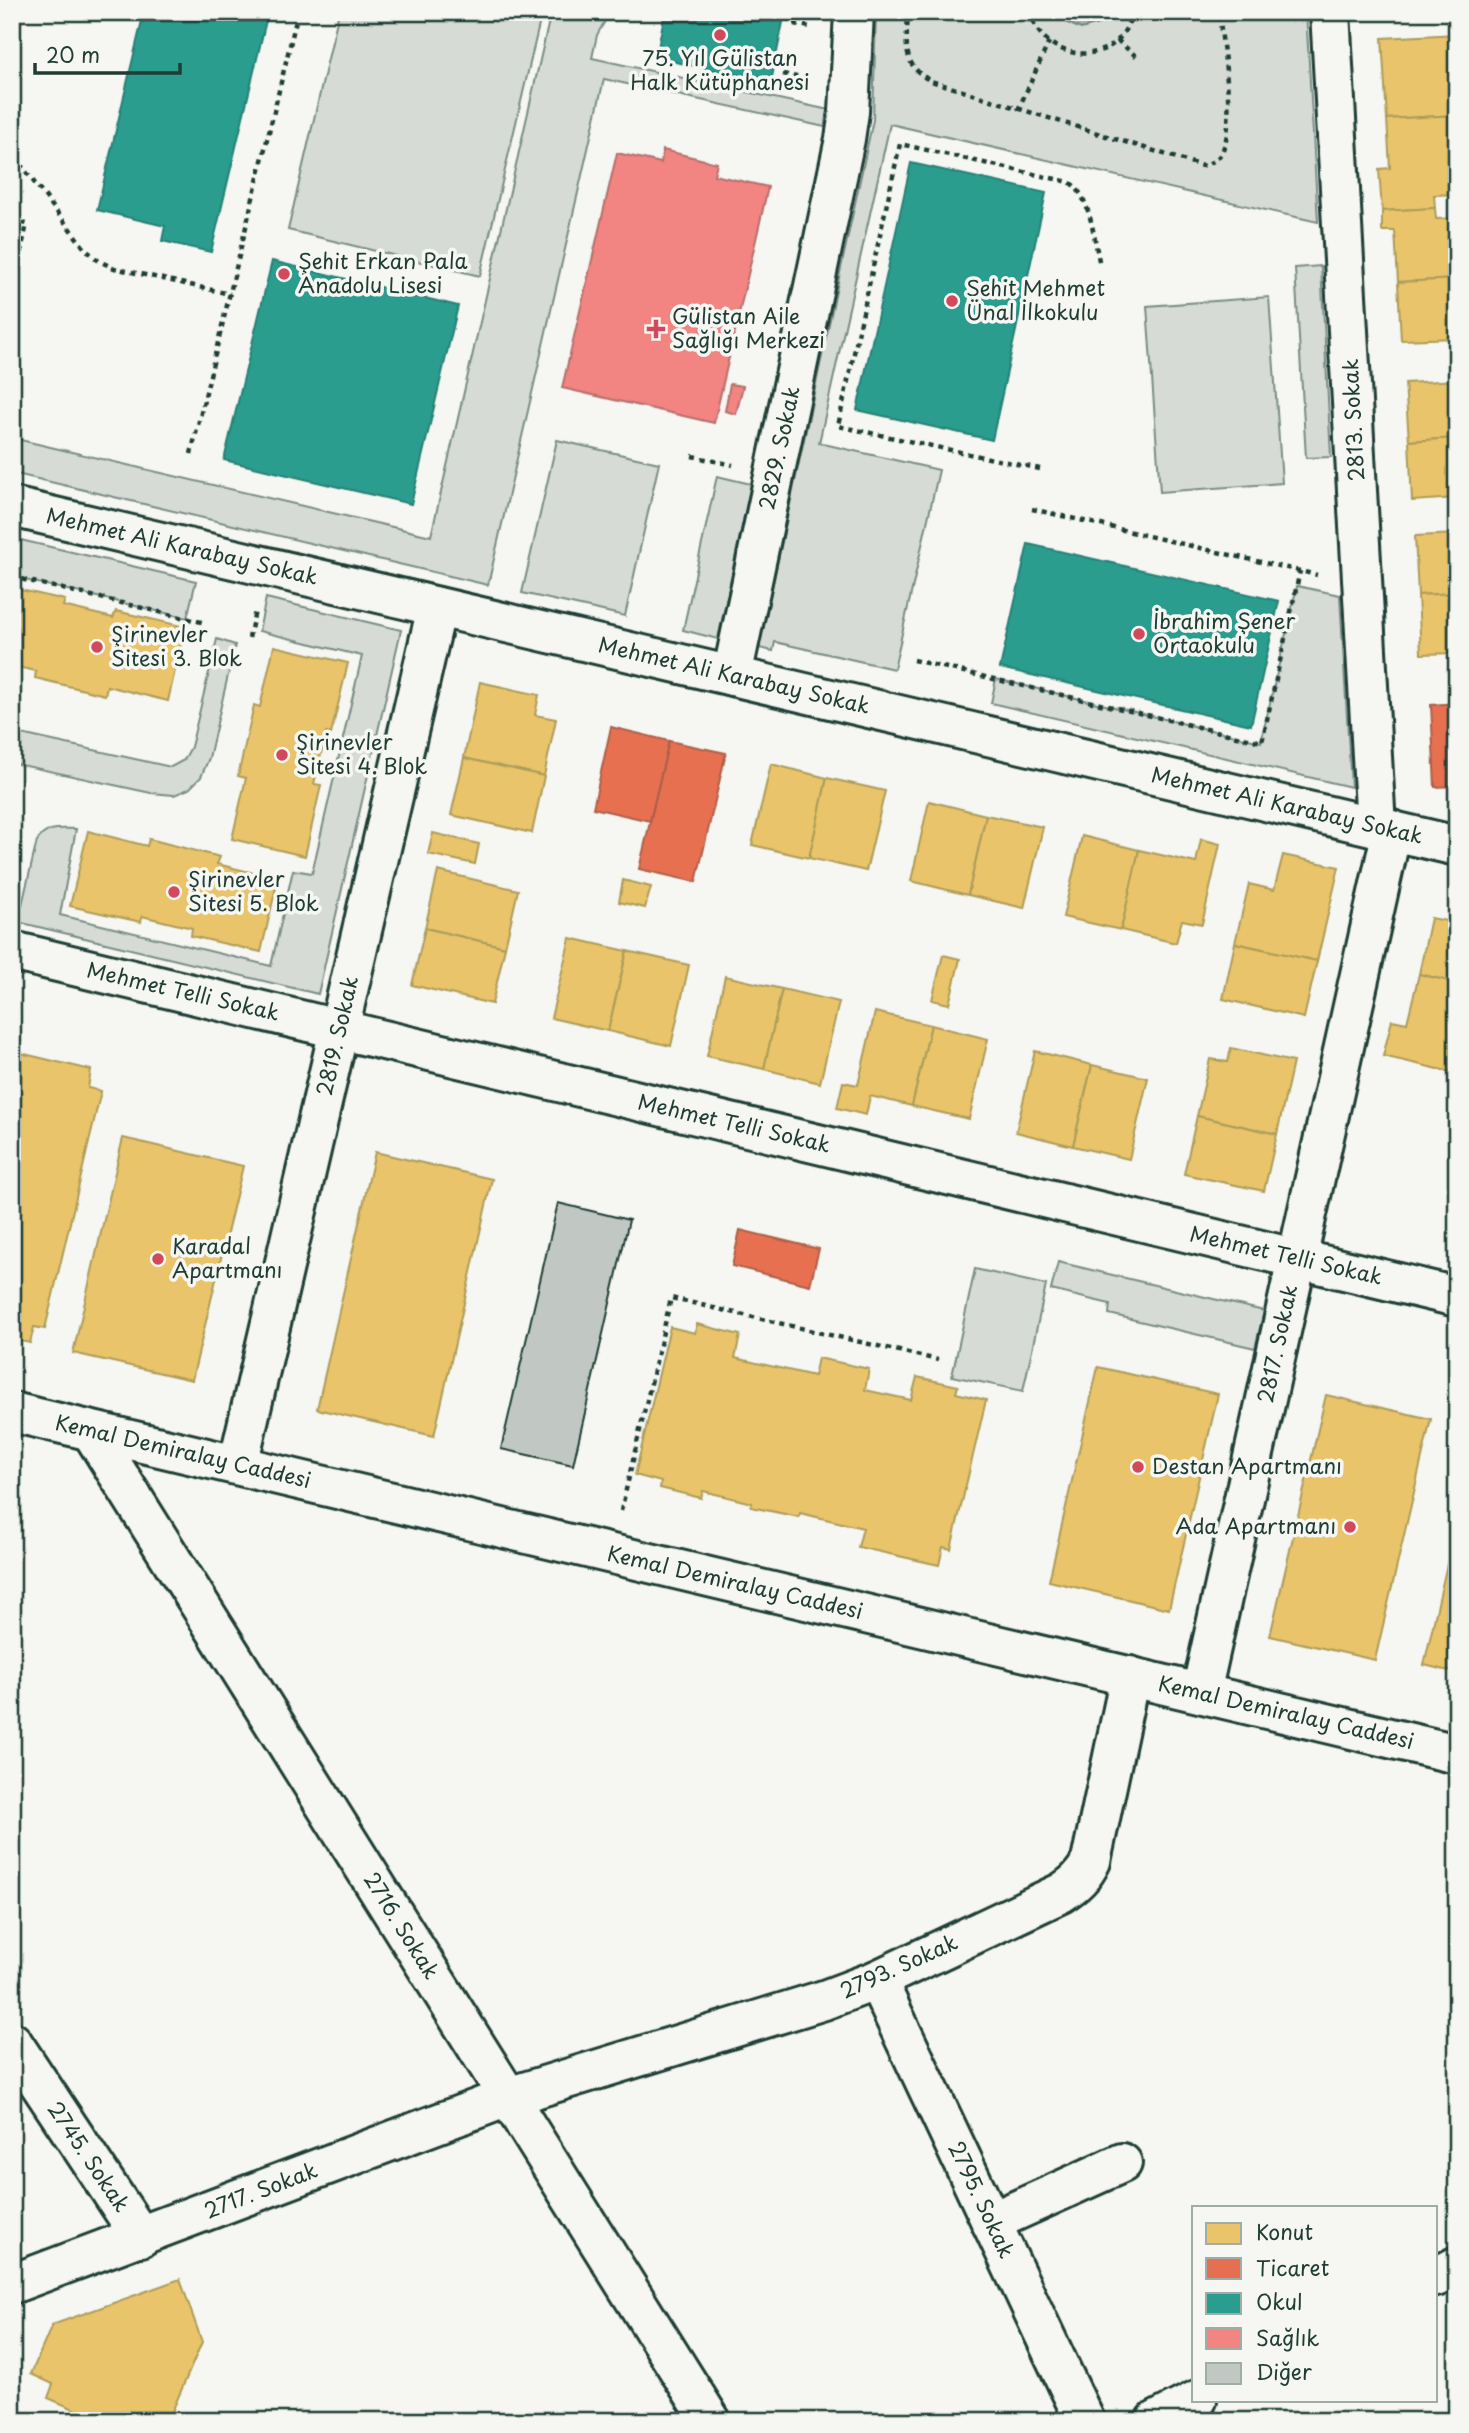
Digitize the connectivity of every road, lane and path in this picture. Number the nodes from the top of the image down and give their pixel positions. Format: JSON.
{"nodes":[{"id":1,"x":298,"y":12,"type":"edge"},
{"id":2,"x":854,"y":12,"type":"edge"},
{"id":3,"x":908,"y":12,"type":"edge"},
{"id":4,"x":1030,"y":12,"type":"edge"},
{"id":5,"x":1133,"y":12,"type":"edge"},
{"id":6,"x":1157,"y":12,"type":"edge"},
{"id":7,"x":1330,"y":12,"type":"edge"},
{"id":8,"x":1219,"y":15,"type":"edge"},
{"id":9,"x":1117,"y":40,"type":"junction"},
{"id":10,"x":1049,"y":42,"type":"junction"},
{"id":11,"x":1137,"y":57,"type":"dead end"},
{"id":12,"x":1018,"y":110,"type":"junction"},
{"id":13,"x":14,"y":156,"type":"edge"},
{"id":14,"x":12,"y":220,"type":"edge"},
{"id":15,"x":1100,"y":265,"type":"dead end"},
{"id":16,"x":12,"y":291,"type":"edge"},
{"id":17,"x":230,"y":294,"type":"junction"},
{"id":18,"x":191,"y":454,"type":"dead end"},
{"id":19,"x":1040,"y":469,"type":"dead end"},
{"id":20,"x":12,"y":507,"type":"edge"},
{"id":21,"x":1032,"y":509,"type":"dead end"},
{"id":22,"x":1300,"y":572,"type":"junction"},
{"id":23,"x":12,"y":577,"type":"edge"},
{"id":24,"x":1326,"y":577,"type":"dead end"},
{"id":25,"x":256,"y":607,"type":"dead end"},
{"id":26,"x":437,"y":607,"type":"junction"},
{"id":27,"x":206,"y":623,"type":"dead end"},
{"id":28,"x":249,"y":638,"type":"dead end"},
{"id":29,"x":913,"y":660,"type":"dead end"},
{"id":30,"x":732,"y":676,"type":"junction"},
{"id":31,"x":1384,"y":829,"type":"junction"},
{"id":32,"x":1457,"y":846,"type":"edge"},
{"id":33,"x":12,"y":951,"type":"edge"},
{"id":34,"x":340,"y":1030,"type":"junction"},
{"id":35,"x":1296,"y":1259,"type":"junction"},
{"id":36,"x":1457,"y":1297,"type":"edge"},
{"id":37,"x":938,"y":1360,"type":"dead end"},
{"id":38,"x":12,"y":1412,"type":"edge"},
{"id":39,"x":91,"y":1431,"type":"junction"},
{"id":40,"x":238,"y":1465,"type":"junction"},
{"id":41,"x":620,"y":1518,"type":"dead end"},
{"id":42,"x":1130,"y":1676,"type":"junction"},
{"id":43,"x":1201,"y":1693,"type":"junction"},
{"id":44,"x":1457,"y":1754,"type":"edge"},
{"id":45,"x":877,"y":1980,"type":"junction"},
{"id":46,"x":12,"y":2042,"type":"edge"},
{"id":47,"x":508,"y":2097,"type":"junction"},
{"id":48,"x":1122,"y":2163,"type":"dead end"},
{"id":49,"x":991,"y":2222,"type":"junction"},
{"id":50,"x":141,"y":2237,"type":"junction"},
{"id":51,"x":1457,"y":2266,"type":"edge"},
{"id":52,"x":1438,"y":2276,"type":"edge"},
{"id":53,"x":12,"y":2284,"type":"edge"},
{"id":54,"x":1193,"y":2402,"type":"edge"},
{"id":55,"x":711,"y":2421,"type":"edge"},
{"id":56,"x":1084,"y":2421,"type":"edge"},
{"id":57,"x":1156,"y":2421,"type":"edge"}],
"edges":[{"from":1,"to":17,"type":"path"},
{"from":2,"to":30,"type":"street","name":"2829. Sokak"},
{"from":3,"to":12,"type":"path"},
{"from":4,"to":10,"type":"path"},
{"from":5,"to":9,"type":"path"},
{"from":6,"to":8,"type":"path"},
{"from":7,"to":31,"type":"street","name":"2813. Sokak"},
{"from":8,"to":12,"type":"path"},
{"from":9,"to":10,"type":"path"},
{"from":9,"to":11,"type":"path"},
{"from":10,"to":12,"type":"path"},
{"from":13,"to":17,"type":"path"},
{"from":14,"to":16,"type":"path"},
{"from":15,"to":19,"type":"path"},
{"from":17,"to":18,"type":"path"},
{"from":20,"to":26,"type":"street","name":"Mehmet Ali Karabay Sokak"},
{"from":21,"to":22,"type":"path"},
{"from":22,"to":24,"type":"path"},
{"from":22,"to":29,"type":"path"},
{"from":23,"to":27,"type":"path"},
{"from":25,"to":28,"type":"path"},
{"from":26,"to":30,"type":"street","name":"Mehmet Ali Karabay Sokak"},
{"from":26,"to":34,"type":"street","name":"2819. Sokak"},
{"from":30,"to":31,"type":"street","name":"Mehmet Ali Karabay Sokak"},
{"from":31,"to":32,"type":"street","name":"Mehmet Ali Karabay Sokak"},
{"from":31,"to":35,"type":"street","name":"2817. Sokak"},
{"from":33,"to":34,"type":"street","name":"Mehmet Telli Sokak"},
{"from":34,"to":35,"type":"street","name":"Mehmet Telli Sokak"},
{"from":34,"to":40,"type":"street","name":"2819. Sokak"},
{"from":35,"to":36,"type":"street","name":"Mehmet Telli Sokak"},
{"from":35,"to":43,"type":"street","name":"2817. Sokak"},
{"from":37,"to":41,"type":"path"},
{"from":38,"to":39,"type":"street","name":"Kemal Demiralay Caddesi"},
{"from":39,"to":40,"type":"street","name":"Kemal Demiralay Caddesi"},
{"from":39,"to":47,"type":"street","name":"2716. Sokak"},
{"from":40,"to":42,"type":"street","name":"Kemal Demiralay Caddesi"},
{"from":42,"to":43,"type":"street","name":"Kemal Demiralay Caddesi"},
{"from":42,"to":45,"type":"street","name":"2793. Sokak"},
{"from":43,"to":44,"type":"street","name":"Kemal Demiralay Caddesi"},
{"from":45,"to":47,"type":"street","name":"2793. Sokak"},
{"from":45,"to":49,"type":"street","name":"2795. Sokak"},
{"from":46,"to":50,"type":"street","name":"2745. Sokak"},
{"from":47,"to":50,"type":"street","name":"2717. Sokak"},
{"from":47,"to":55,"type":"street","name":"2716. Sokak"},
{"from":48,"to":49,"type":"street"},
{"from":49,"to":56,"type":"street","name":"2795. Sokak"},
{"from":50,"to":53,"type":"street","name":"2717. Sokak"},
{"from":51,"to":52,"type":"street"},
{"from":54,"to":57,"type":"street"}]}
